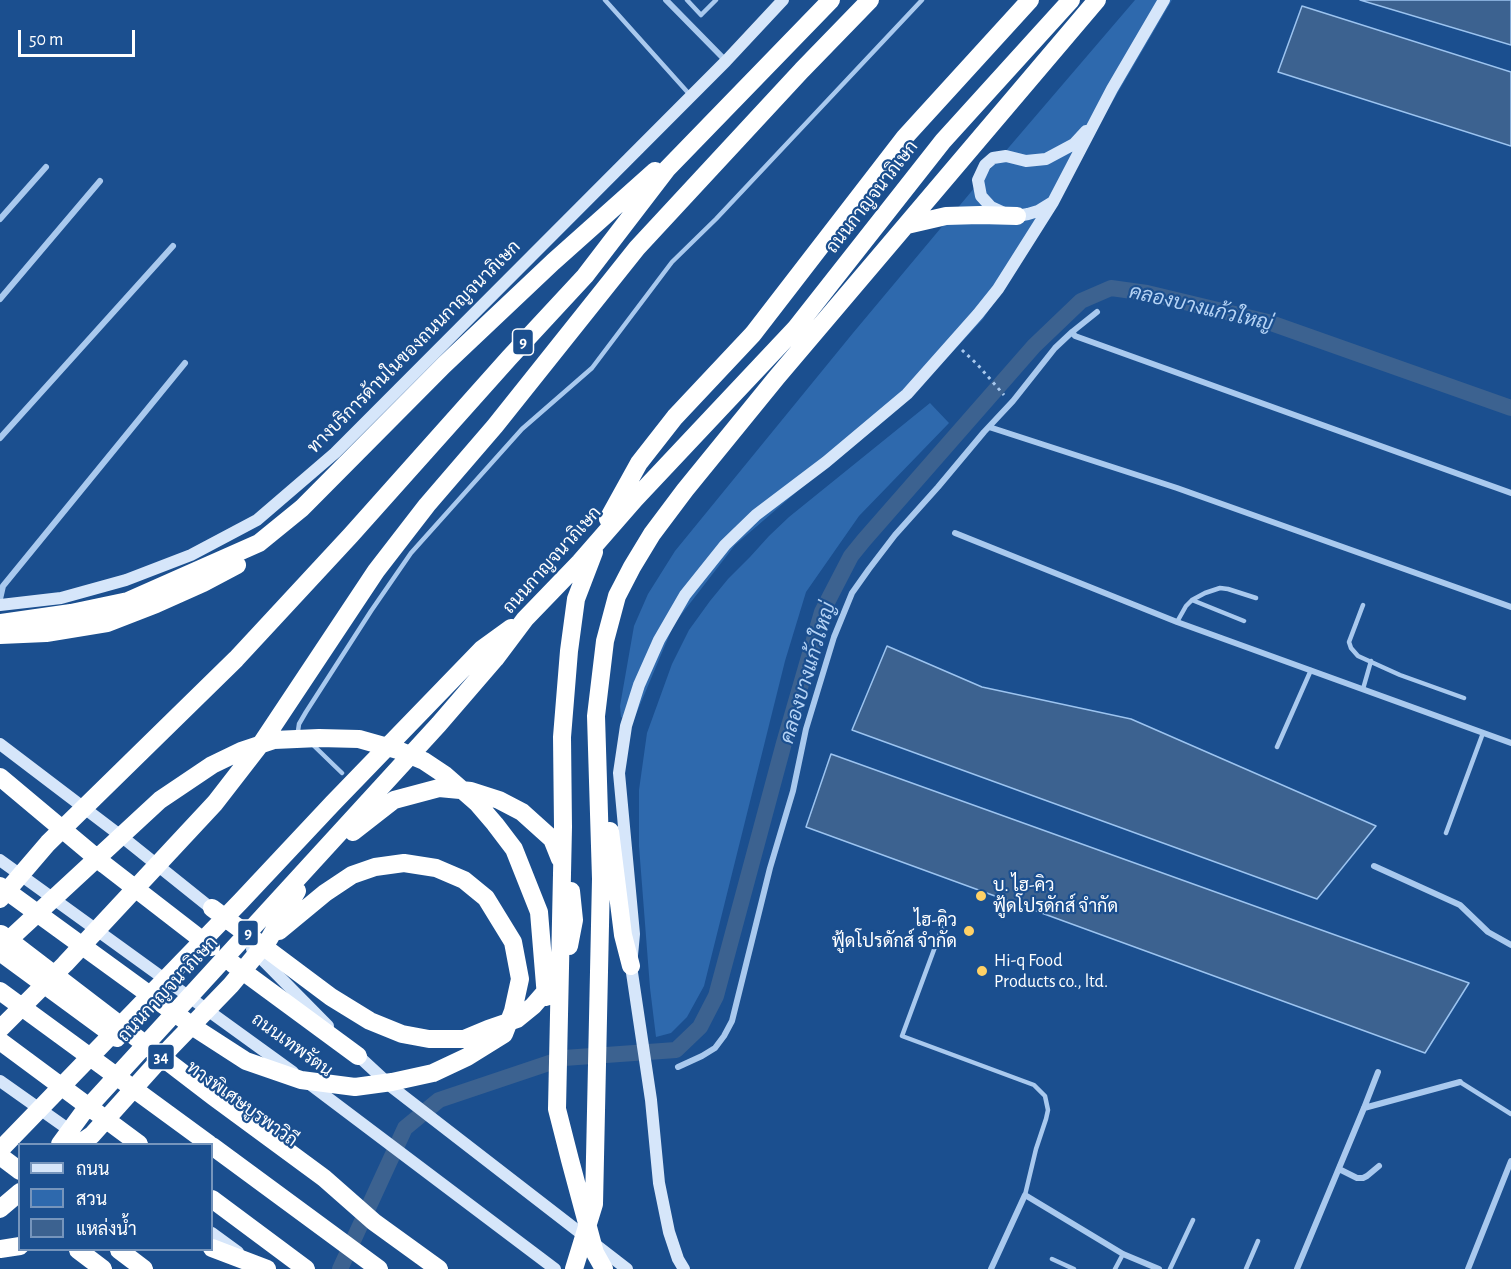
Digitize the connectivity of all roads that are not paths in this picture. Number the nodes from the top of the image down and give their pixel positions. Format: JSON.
{"nodes":[{"id":1,"x":604,"y":0,"type":"edge"},
{"id":2,"x":666,"y":0,"type":"edge"},
{"id":3,"x":687,"y":0,"type":"edge"},
{"id":4,"x":783,"y":0,"type":"edge"},
{"id":5,"x":817,"y":0,"type":"edge"},
{"id":6,"x":831,"y":0,"type":"edge"},
{"id":7,"x":870,"y":0,"type":"edge"},
{"id":8,"x":922,"y":0,"type":"edge"},
{"id":9,"x":1030,"y":0,"type":"edge"},
{"id":10,"x":1071,"y":0,"type":"edge"},
{"id":11,"x":1097,"y":0,"type":"edge"},
{"id":12,"x":1164,"y":0,"type":"edge"},
{"id":13,"x":713,"y":1,"type":"edge"},
{"id":14,"x":726,"y":61,"type":"junction"},
{"id":15,"x":691,"y":96,"type":"junction"},
{"id":16,"x":1094,"y":124,"type":"junction"},
{"id":17,"x":46,"y":167,"type":"dead end"},
{"id":18,"x":667,"y":169,"type":"junction"},
{"id":19,"x":100,"y":182,"type":"dead end"},
{"id":20,"x":1053,"y":202,"type":"junction"},
{"id":21,"x":1017,"y":216,"type":"junction"},
{"id":22,"x":0,"y":219,"type":"edge"},
{"id":23,"x":907,"y":225,"type":"junction"},
{"id":24,"x":172,"y":246,"type":"dead end"},
{"id":25,"x":0,"y":299,"type":"edge"},
{"id":26,"x":1097,"y":312,"type":"dead end"},
{"id":27,"x":1072,"y":332,"type":"junction"},
{"id":28,"x":185,"y":363,"type":"dead end"},
{"id":29,"x":989,"y":428,"type":"junction"},
{"id":30,"x":0,"y":438,"type":"edge"},
{"id":31,"x":1511,"y":493,"type":"edge"},
{"id":32,"x":955,"y":533,"type":"dead end"},
{"id":33,"x":1256,"y":598,"type":"dead end"},
{"id":34,"x":0,"y":599,"type":"edge"},
{"id":35,"x":1192,"y":600,"type":"junction"},
{"id":36,"x":0,"y":605,"type":"edge"},
{"id":37,"x":1363,"y":605,"type":"dead end"},
{"id":38,"x":1511,"y":607,"type":"edge"},
{"id":39,"x":525,"y":619,"type":"junction"},
{"id":40,"x":1244,"y":621,"type":"dead end"},
{"id":41,"x":1177,"y":622,"type":"junction"},
{"id":42,"x":0,"y":623,"type":"edge"},
{"id":43,"x":0,"y":635,"type":"edge"},
{"id":44,"x":1371,"y":661,"type":"junction"},
{"id":45,"x":1311,"y":670,"type":"junction"},
{"id":46,"x":1363,"y":689,"type":"junction"},
{"id":47,"x":1464,"y":698,"type":"dead end"},
{"id":48,"x":596,"y":716,"type":"junction"},
{"id":49,"x":1482,"y":733,"type":"junction"},
{"id":50,"x":1511,"y":743,"type":"edge"},
{"id":51,"x":0,"y":744,"type":"edge"},
{"id":52,"x":1277,"y":747,"type":"dead end"},
{"id":53,"x":342,"y":773,"type":"dead end"},
{"id":54,"x":0,"y":777,"type":"edge"},
{"id":55,"x":1446,"y":833,"type":"dead end"},
{"id":56,"x":48,"y":843,"type":"junction"},
{"id":57,"x":0,"y":860,"type":"edge"},
{"id":58,"x":1374,"y":866,"type":"dead end"},
{"id":59,"x":0,"y":879,"type":"edge"},
{"id":60,"x":0,"y":886,"type":"edge"},
{"id":61,"x":0,"y":898,"type":"edge"},
{"id":62,"x":212,"y":908,"type":"junction"},
{"id":63,"x":945,"y":920,"type":"dead end"},
{"id":64,"x":0,"y":933,"type":"edge"},
{"id":65,"x":269,"y":939,"type":"junction"},
{"id":66,"x":1511,"y":945,"type":"edge"},
{"id":67,"x":0,"y":950,"type":"edge"},
{"id":68,"x":631,"y":966,"type":"junction"},
{"id":69,"x":0,"y":991,"type":"edge"},
{"id":70,"x":0,"y":1002,"type":"edge"},
{"id":71,"x":0,"y":1029,"type":"edge"},
{"id":72,"x":0,"y":1041,"type":"edge"},
{"id":73,"x":358,"y":1056,"type":"junction"},
{"id":74,"x":678,"y":1067,"type":"dead end"},
{"id":75,"x":1378,"y":1072,"type":"dead end"},
{"id":76,"x":0,"y":1082,"type":"edge"},
{"id":77,"x":1460,"y":1082,"type":"joint"},
{"id":78,"x":1365,"y":1108,"type":"junction"},
{"id":79,"x":557,"y":1109,"type":"junction"},
{"id":80,"x":1511,"y":1114,"type":"edge"},
{"id":81,"x":61,"y":1143,"type":"edge"},
{"id":82,"x":80,"y":1143,"type":"edge"},
{"id":83,"x":89,"y":1143,"type":"edge"},
{"id":84,"x":138,"y":1143,"type":"edge"},
{"id":85,"x":191,"y":1143,"type":"edge"},
{"id":86,"x":208,"y":1143,"type":"edge"},
{"id":87,"x":213,"y":1146,"type":"edge"},
{"id":88,"x":0,"y":1149,"type":"edge"},
{"id":89,"x":0,"y":1156,"type":"edge"},
{"id":90,"x":213,"y":1160,"type":"edge"},
{"id":91,"x":1511,"y":1161,"type":"edge"},
{"id":92,"x":1379,"y":1166,"type":"dead end"},
{"id":93,"x":1339,"y":1169,"type":"junction"},
{"id":94,"x":18,"y":1170,"type":"edge"},
{"id":95,"x":0,"y":1188,"type":"edge"},
{"id":96,"x":18,"y":1194,"type":"edge"},
{"id":97,"x":1025,"y":1196,"type":"junction"},
{"id":98,"x":213,"y":1200,"type":"edge"},
{"id":99,"x":18,"y":1202,"type":"edge"},
{"id":100,"x":0,"y":1209,"type":"edge"},
{"id":101,"x":1194,"y":1220,"type":"dead end"},
{"id":102,"x":213,"y":1234,"type":"edge"},
{"id":103,"x":1258,"y":1241,"type":"dead end"},
{"id":104,"x":18,"y":1246,"type":"edge"},
{"id":105,"x":213,"y":1248,"type":"edge"},
{"id":106,"x":0,"y":1249,"type":"edge"},
{"id":107,"x":79,"y":1251,"type":"edge"},
{"id":108,"x":120,"y":1251,"type":"edge"},
{"id":109,"x":1123,"y":1254,"type":"junction"},
{"id":110,"x":1052,"y":1259,"type":"dead end"},
{"id":111,"x":599,"y":1264,"type":"edge"},
{"id":112,"x":103,"y":1269,"type":"edge"},
{"id":113,"x":144,"y":1269,"type":"edge"},
{"id":114,"x":261,"y":1269,"type":"edge"},
{"id":115,"x":267,"y":1269,"type":"edge"},
{"id":116,"x":306,"y":1269,"type":"edge"},
{"id":117,"x":360,"y":1269,"type":"edge"},
{"id":118,"x":379,"y":1269,"type":"edge"},
{"id":119,"x":430,"y":1269,"type":"edge"},
{"id":120,"x":439,"y":1269,"type":"edge"},
{"id":121,"x":555,"y":1269,"type":"edge"},
{"id":122,"x":574,"y":1269,"type":"edge"},
{"id":123,"x":627,"y":1269,"type":"edge"},
{"id":124,"x":684,"y":1269,"type":"edge"},
{"id":125,"x":991,"y":1269,"type":"edge"},
{"id":126,"x":1074,"y":1269,"type":"edge"},
{"id":127,"x":1115,"y":1269,"type":"edge"},
{"id":128,"x":1159,"y":1269,"type":"edge"},
{"id":129,"x":1170,"y":1269,"type":"edge"},
{"id":130,"x":1246,"y":1269,"type":"edge"},
{"id":131,"x":1297,"y":1269,"type":"edge"},
{"id":132,"x":1468,"y":1269,"type":"edge"}],
"edges":[{"from":1,"to":15,"type":"lane"},
{"from":2,"to":14,"type":"street"},
{"from":3,"to":13,"type":"lane"},
{"from":4,"to":14,"type":"main road","name":"ทางบริการด้านในของถนนกาญจนาภิเษก"},
{"from":5,"to":42,"type":"highway"},
{"from":6,"to":18,"type":"highway","number":"9"},
{"from":7,"to":71,"type":"highway"},
{"from":8,"to":53,"type":"lane"},
{"from":9,"to":79,"type":"highway"},
{"from":10,"to":39,"type":"highway","name":"ถนนกาญจนาภิเษก","number":"9"},
{"from":11,"to":23,"type":"highway"},
{"from":12,"to":16,"type":"main road"},
{"from":14,"to":15,"type":"main road","name":"ทางบริการด้านในของถนนกาญจนาภิเษก"},
{"from":15,"to":36,"type":"main road","name":"ทางบริการด้านในของถนนกาญจนาภิเษก"},
{"from":16,"to":20,"type":"main road"},
{"from":16,"to":21,"type":"main road"},
{"from":17,"to":22,"type":"street"},
{"from":18,"to":43,"type":"highway"},
{"from":18,"to":56,"type":"highway","number":"9"},
{"from":19,"to":25,"type":"street"},
{"from":20,"to":21,"type":"main road"},
{"from":20,"to":68,"type":"main road"},
{"from":21,"to":23,"type":"highway"},
{"from":23,"to":48,"type":"highway"},
{"from":24,"to":30,"type":"street"},
{"from":26,"to":27,"type":"street"},
{"from":27,"to":29,"type":"street"},
{"from":27,"to":31,"type":"street"},
{"from":28,"to":34,"type":"street"},
{"from":29,"to":38,"type":"street"},
{"from":29,"to":74,"type":"street"},
{"from":32,"to":41,"type":"street"},
{"from":33,"to":35,"type":"lane"},
{"from":35,"to":40,"type":"lane"},
{"from":35,"to":41,"type":"lane"},
{"from":37,"to":44,"type":"lane"},
{"from":39,"to":81,"type":"highway","name":"ถนนกาญจนาภิเษก","number":"9"},
{"from":39,"to":88,"type":"highway"},
{"from":41,"to":45,"type":"street"},
{"from":44,"to":46,"type":"lane"},
{"from":44,"to":47,"type":"lane"},
{"from":45,"to":46,"type":"street"},
{"from":45,"to":52,"type":"lane"},
{"from":46,"to":49,"type":"street"},
{"from":48,"to":68,"type":"highway"},
{"from":48,"to":122,"type":"highway"},
{"from":49,"to":50,"type":"street"},
{"from":49,"to":55,"type":"lane"},
{"from":51,"to":62,"type":"main road"},
{"from":54,"to":73,"type":"highway"},
{"from":56,"to":59,"type":"highway"},
{"from":56,"to":61,"type":"highway","number":"9"},
{"from":57,"to":121,"type":"main road","name":"ถนนเทพรัตน"},
{"from":58,"to":66,"type":"street"},
{"from":60,"to":65,"type":"highway"},
{"from":62,"to":65,"type":"highway"},
{"from":62,"to":73,"type":"main road"},
{"from":63,"to":97,"type":"lane"},
{"from":64,"to":120,"type":"highway","number":"34"},
{"from":65,"to":82,"type":"highway"},
{"from":67,"to":79,"type":"highway"},
{"from":67,"to":119,"type":"highway","name":"ทางพิเศษบูรพาวิถี"},
{"from":68,"to":124,"type":"main road"},
{"from":69,"to":86,"type":"highway"},
{"from":70,"to":85,"type":"highway"},
{"from":72,"to":84,"type":"highway"},
{"from":73,"to":123,"type":"main road"},
{"from":75,"to":78,"type":"street"},
{"from":76,"to":83,"type":"main road"},
{"from":77,"to":78,"type":"street"},
{"from":77,"to":80,"type":"lane"},
{"from":78,"to":93,"type":"street"},
{"from":79,"to":111,"type":"highway"},
{"from":87,"to":118,"type":"highway"},
{"from":89,"to":94,"type":"highway"},
{"from":90,"to":117,"type":"highway"},
{"from":91,"to":132,"type":"street"},
{"from":92,"to":93,"type":"street"},
{"from":93,"to":131,"type":"street"},
{"from":95,"to":99,"type":"highway"},
{"from":96,"to":100,"type":"highway"},
{"from":97,"to":109,"type":"street"},
{"from":97,"to":125,"type":"street"},
{"from":98,"to":116,"type":"highway"},
{"from":101,"to":129,"type":"lane"},
{"from":102,"to":114,"type":"main road"},
{"from":103,"to":130,"type":"lane"},
{"from":104,"to":106,"type":"highway"},
{"from":105,"to":115,"type":"highway"},
{"from":107,"to":112,"type":"highway"},
{"from":108,"to":113,"type":"highway"},
{"from":109,"to":127,"type":"lane"},
{"from":109,"to":128,"type":"street"},
{"from":110,"to":126,"type":"lane"}]}
